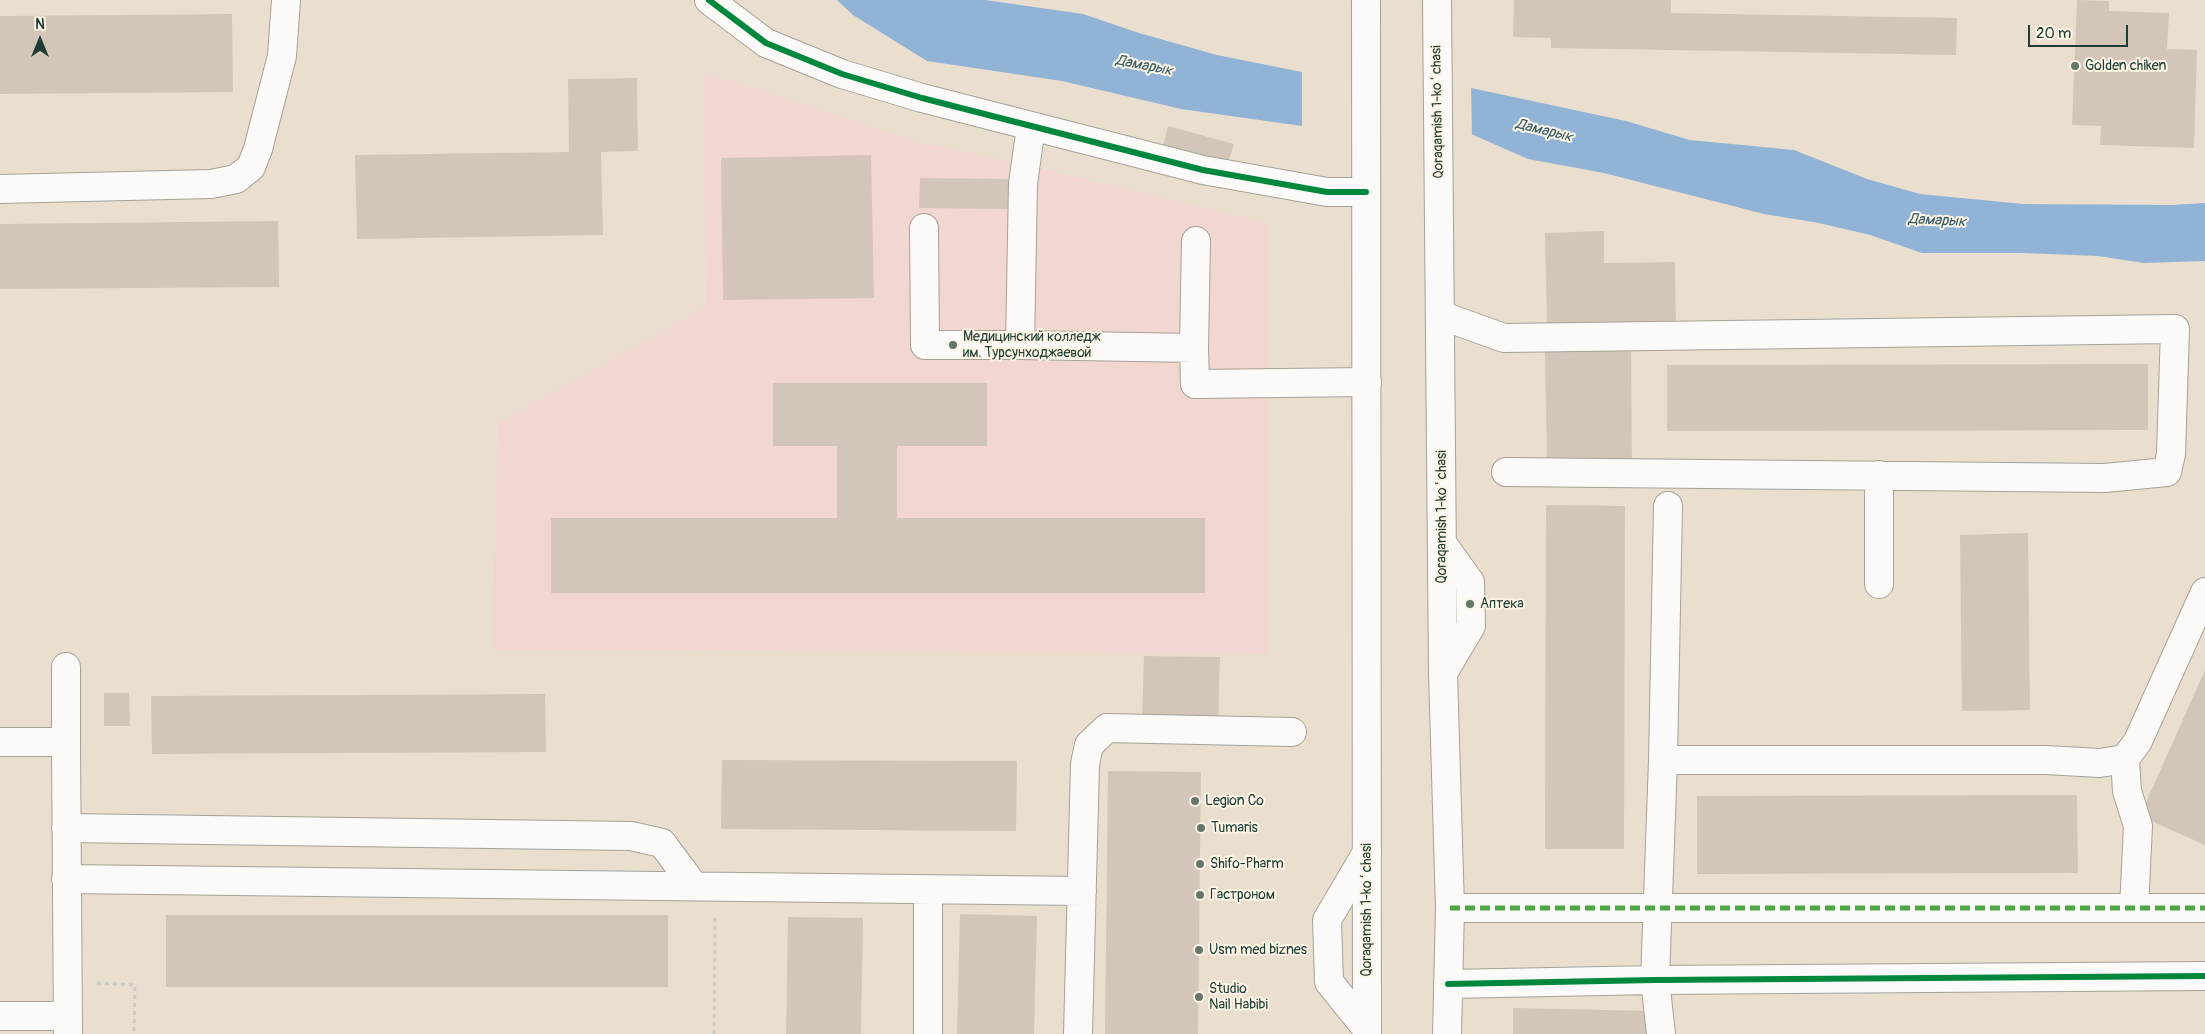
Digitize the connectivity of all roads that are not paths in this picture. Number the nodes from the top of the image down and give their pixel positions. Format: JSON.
{"nodes":[{"id":1,"x":286,"y":0,"type":"edge"},
{"id":2,"x":709,"y":0,"type":"edge"},
{"id":3,"x":1366,"y":0,"type":"edge"},
{"id":4,"x":1438,"y":0,"type":"edge"},
{"id":5,"x":1031,"y":126,"type":"junction"},
{"id":6,"x":1366,"y":185,"type":"junction"},
{"id":7,"x":0,"y":189,"type":"edge"},
{"id":8,"x":924,"y":228,"type":"dead end"},
{"id":9,"x":1196,"y":241,"type":"dead end"},
{"id":10,"x":1440,"y":315,"type":"junction"},
{"id":11,"x":1020,"y":345,"type":"junction"},
{"id":12,"x":1194,"y":348,"type":"junction"},
{"id":13,"x":1367,"y":382,"type":"junction"},
{"id":14,"x":1506,"y":472,"type":"dead end"},
{"id":15,"x":1880,"y":476,"type":"junction"},
{"id":16,"x":1668,"y":506,"type":"dead end"},
{"id":17,"x":1880,"y":584,"type":"dead end"},
{"id":18,"x":2205,"y":592,"type":"edge"},
{"id":19,"x":66,"y":667,"type":"dead end"},
{"id":20,"x":1292,"y":732,"type":"dead end"},
{"id":21,"x":0,"y":742,"type":"edge"},
{"id":22,"x":66,"y":742,"type":"junction"},
{"id":23,"x":2125,"y":759,"type":"junction"},
{"id":24,"x":1663,"y":760,"type":"junction"},
{"id":25,"x":66,"y":828,"type":"junction"},
{"id":26,"x":1367,"y":852,"type":"junction"},
{"id":27,"x":66,"y":879,"type":"junction"},
{"id":28,"x":705,"y":886,"type":"junction"},
{"id":29,"x":928,"y":890,"type":"junction"},
{"id":30,"x":1082,"y":891,"type":"junction"},
{"id":31,"x":1450,"y":908,"type":"junction"},
{"id":32,"x":2134,"y":908,"type":"junction"},
{"id":33,"x":2205,"y":908,"type":"edge"},
{"id":34,"x":1658,"y":910,"type":"junction"},
{"id":35,"x":2205,"y":976,"type":"edge"},
{"id":36,"x":1655,"y":980,"type":"junction"},
{"id":37,"x":1448,"y":984,"type":"junction"},
{"id":38,"x":0,"y":1016,"type":"edge"},
{"id":39,"x":68,"y":1025,"type":"edge"},
{"id":40,"x":1367,"y":1032,"type":"edge"},
{"id":41,"x":928,"y":1034,"type":"edge"},
{"id":42,"x":1078,"y":1034,"type":"edge"},
{"id":43,"x":1447,"y":1034,"type":"edge"},
{"id":44,"x":1661,"y":1034,"type":"edge"}],
"edges":[{"from":1,"to":7,"type":"street"},
{"from":2,"to":5,"type":"street"},
{"from":3,"to":6,"type":"street","name":"Qoraqamish 1-koʻchasi"},
{"from":4,"to":10,"type":"street","name":"Qoraqamish 1-koʻchasi"},
{"from":5,"to":6,"type":"street"},
{"from":5,"to":11,"type":"street"},
{"from":6,"to":13,"type":"street","name":"Qoraqamish 1-koʻchasi"},
{"from":8,"to":11,"type":"street"},
{"from":9,"to":12,"type":"street"},
{"from":10,"to":15,"type":"street"},
{"from":10,"to":31,"type":"street","name":"Qoraqamish 1-koʻchasi"},
{"from":11,"to":12,"type":"street"},
{"from":12,"to":13,"type":"street"},
{"from":13,"to":26,"type":"street","name":"Qoraqamish 1-koʻchasi"},
{"from":14,"to":15,"type":"street"},
{"from":15,"to":17,"type":"street"},
{"from":16,"to":24,"type":"street"},
{"from":18,"to":23,"type":"street"},
{"from":19,"to":22,"type":"street"},
{"from":20,"to":30,"type":"street"},
{"from":21,"to":22,"type":"street"},
{"from":22,"to":25,"type":"street"},
{"from":23,"to":24,"type":"street"},
{"from":23,"to":32,"type":"street"},
{"from":24,"to":34,"type":"street"},
{"from":25,"to":27,"type":"street"},
{"from":25,"to":28,"type":"street"},
{"from":26,"to":40,"type":"street","name":"Qoraqamish 1-koʻchasi"},
{"from":26,"to":40,"type":"street"},
{"from":27,"to":28,"type":"street"},
{"from":27,"to":39,"type":"street"},
{"from":28,"to":29,"type":"street"},
{"from":29,"to":30,"type":"street"},
{"from":29,"to":41,"type":"street"},
{"from":30,"to":42,"type":"street"},
{"from":31,"to":34,"type":"street"},
{"from":31,"to":37,"type":"street","name":"Qoraqamish 1-koʻchasi"},
{"from":32,"to":33,"type":"street"},
{"from":32,"to":34,"type":"street"},
{"from":34,"to":36,"type":"street"},
{"from":35,"to":36,"type":"street"},
{"from":36,"to":37,"type":"street"},
{"from":36,"to":44,"type":"street"},
{"from":37,"to":43,"type":"street","name":"Qoraqamish 1-koʻchasi"},
{"from":38,"to":39,"type":"street"}]}
